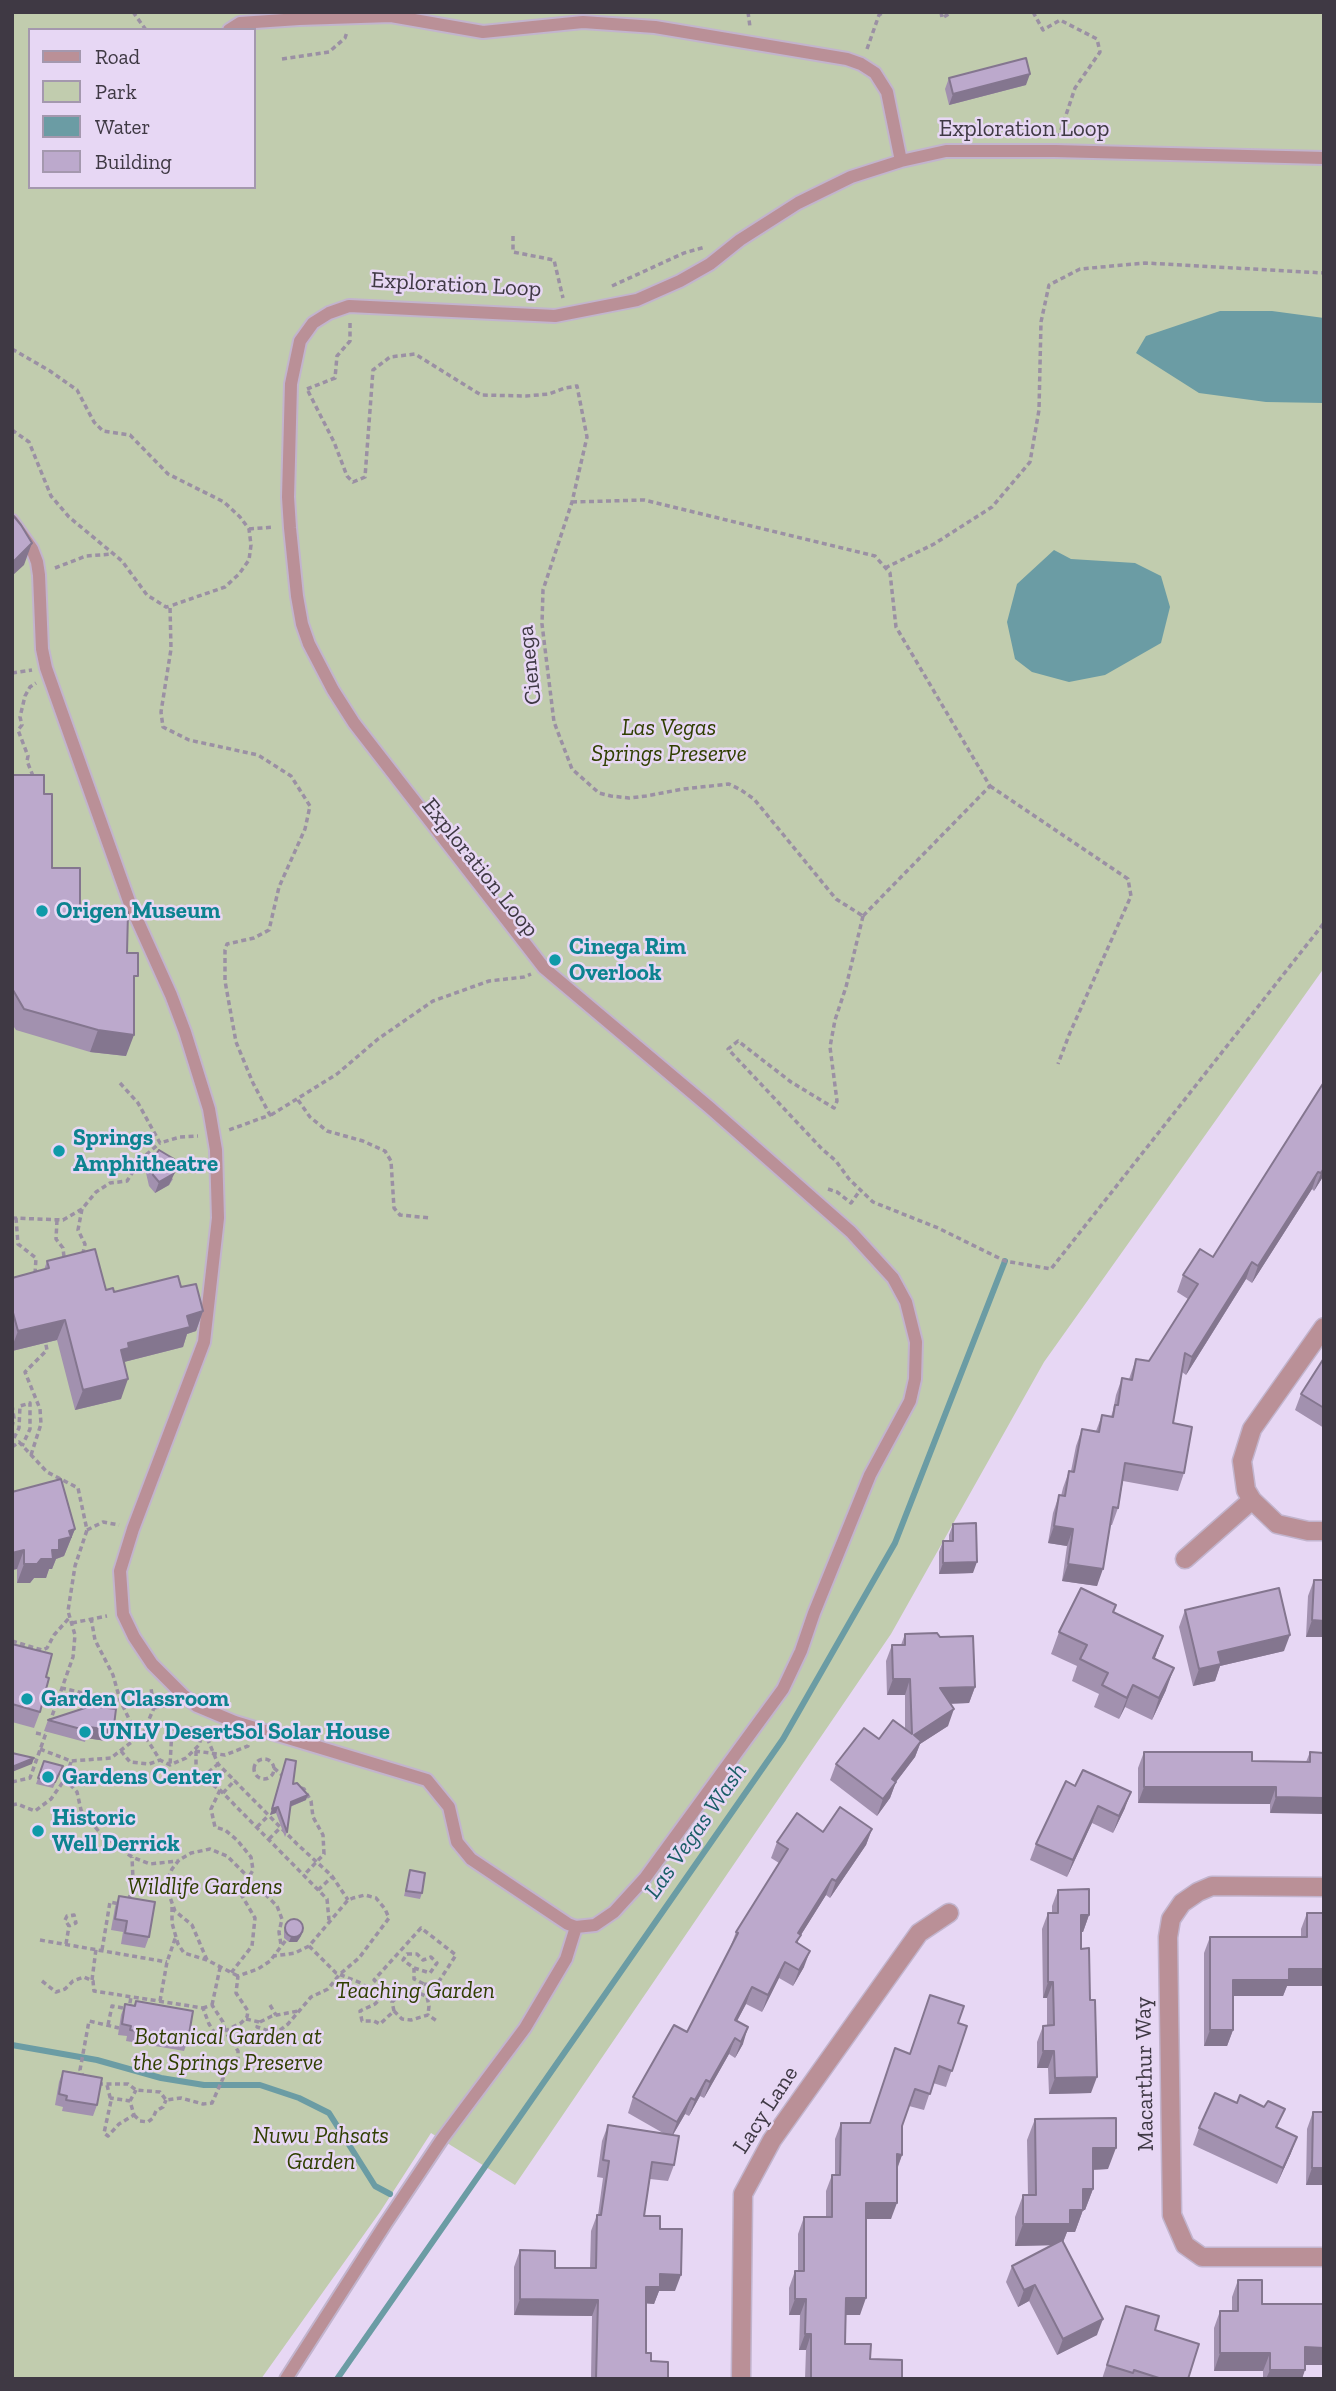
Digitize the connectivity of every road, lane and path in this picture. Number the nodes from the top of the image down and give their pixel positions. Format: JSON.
{"nodes":[{"id":1,"x":133,"y":12,"type":"edge"},
{"id":2,"x":884,"y":12,"type":"edge"},
{"id":3,"x":941,"y":12,"type":"edge"},
{"id":4,"x":952,"y":12,"type":"edge"},
{"id":5,"x":1033,"y":12,"type":"edge"},
{"id":6,"x":353,"y":18,"type":"junction"},
{"id":7,"x":145,"y":28,"type":"edge"},
{"id":8,"x":232,"y":28,"type":"edge"},
{"id":9,"x":282,"y":59,"type":"dead end"},
{"id":10,"x":862,"y":64,"type":"junction"},
{"id":11,"x":1056,"y":146,"type":"dead end"},
{"id":12,"x":1324,"y":158,"type":"edge"},
{"id":13,"x":901,"y":161,"type":"junction"},
{"id":14,"x":513,"y":236,"type":"dead end"},
{"id":15,"x":709,"y":246,"type":"dead end"},
{"id":16,"x":1324,"y":273,"type":"edge"},
{"id":17,"x":611,"y":286,"type":"dead end"},
{"id":18,"x":550,"y":300,"type":"dead end"},
{"id":19,"x":350,"y":319,"type":"dead end"},
{"id":20,"x":12,"y":349,"type":"edge"},
{"id":21,"x":291,"y":384,"type":"junction"},
{"id":22,"x":307,"y":389,"type":"junction"},
{"id":23,"x":12,"y":430,"type":"edge"},
{"id":24,"x":572,"y":502,"type":"junction"},
{"id":25,"x":12,"y":521,"type":"edge"},
{"id":26,"x":279,"y":527,"type":"dead end"},
{"id":27,"x":249,"y":529,"type":"junction"},
{"id":28,"x":113,"y":554,"type":"junction"},
{"id":29,"x":885,"y":568,"type":"junction"},
{"id":30,"x":47,"y":571,"type":"dead end"},
{"id":31,"x":170,"y":606,"type":"junction"},
{"id":32,"x":45,"y":672,"type":"junction"},
{"id":33,"x":12,"y":673,"type":"edge"},
{"id":34,"x":35,"y":779,"type":"edge"},
{"id":35,"x":990,"y":786,"type":"junction"},
{"id":36,"x":863,"y":916,"type":"junction"},
{"id":37,"x":1324,"y":923,"type":"edge"},
{"id":38,"x":539,"y":970,"type":"dead end"},
{"id":39,"x":1058,"y":1064,"type":"dead end"},
{"id":40,"x":120,"y":1083,"type":"dead end"},
{"id":41,"x":298,"y":1100,"type":"junction"},
{"id":42,"x":271,"y":1115,"type":"junction"},
{"id":43,"x":224,"y":1132,"type":"dead end"},
{"id":44,"x":200,"y":1136,"type":"dead end"},
{"id":45,"x":160,"y":1143,"type":"junction"},
{"id":46,"x":820,"y":1186,"type":"dead end"},
{"id":47,"x":861,"y":1189,"type":"junction"},
{"id":48,"x":82,"y":1209,"type":"junction"},
{"id":49,"x":14,"y":1218,"type":"edge"},
{"id":50,"x":431,"y":1218,"type":"dead end"},
{"id":51,"x":57,"y":1220,"type":"junction"},
{"id":52,"x":64,"y":1257,"type":"edge"},
{"id":53,"x":82,"y":1259,"type":"edge"},
{"id":54,"x":35,"y":1284,"type":"edge"},
{"id":55,"x":1324,"y":1327,"type":"edge"},
{"id":56,"x":44,"y":1337,"type":"edge"},
{"id":57,"x":12,"y":1405,"type":"edge"},
{"id":58,"x":12,"y":1427,"type":"edge"},
{"id":59,"x":13,"y":1438,"type":"edge"},
{"id":60,"x":22,"y":1446,"type":"junction"},
{"id":61,"x":12,"y":1447,"type":"edge"},
{"id":62,"x":31,"y":1455,"type":"junction"},
{"id":63,"x":1252,"y":1500,"type":"junction"},
{"id":64,"x":125,"y":1526,"type":"dead end"},
{"id":65,"x":88,"y":1530,"type":"junction"},
{"id":66,"x":1324,"y":1531,"type":"edge"},
{"id":67,"x":1185,"y":1559,"type":"dead end"},
{"id":68,"x":123,"y":1614,"type":"junction"},
{"id":69,"x":70,"y":1617,"type":"junction"},
{"id":70,"x":91,"y":1618,"type":"junction"},
{"id":71,"x":72,"y":1623,"type":"junction"},
{"id":72,"x":12,"y":1641,"type":"edge"},
{"id":73,"x":44,"y":1648,"type":"junction"},
{"id":74,"x":45,"y":1661,"type":"edge"},
{"id":75,"x":162,"y":1675,"type":"junction"},
{"id":76,"x":61,"y":1688,"type":"junction"},
{"id":77,"x":93,"y":1695,"type":"dead end"},
{"id":78,"x":214,"y":1714,"type":"junction"},
{"id":79,"x":257,"y":1728,"type":"junction"},
{"id":80,"x":36,"y":1733,"type":"dead end"},
{"id":81,"x":144,"y":1733,"type":"junction"},
{"id":82,"x":45,"y":1735,"type":"junction"},
{"id":83,"x":40,"y":1749,"type":"junction"},
{"id":84,"x":121,"y":1751,"type":"junction"},
{"id":85,"x":195,"y":1751,"type":"junction"},
{"id":86,"x":213,"y":1752,"type":"junction"},
{"id":87,"x":160,"y":1760,"type":"junction"},
{"id":88,"x":71,"y":1761,"type":"junction"},
{"id":89,"x":218,"y":1764,"type":"junction"},
{"id":90,"x":170,"y":1765,"type":"junction"},
{"id":91,"x":274,"y":1768,"type":"junction"},
{"id":92,"x":202,"y":1778,"type":"junction"},
{"id":93,"x":65,"y":1779,"type":"junction"},
{"id":94,"x":235,"y":1780,"type":"junction"},
{"id":95,"x":12,"y":1782,"type":"edge"},
{"id":96,"x":289,"y":1784,"type":"edge"},
{"id":97,"x":297,"y":1786,"type":"edge"},
{"id":98,"x":221,"y":1792,"type":"junction"},
{"id":99,"x":12,"y":1805,"type":"edge"},
{"id":100,"x":269,"y":1815,"type":"junction"},
{"id":101,"x":257,"y":1827,"type":"junction"},
{"id":102,"x":281,"y":1827,"type":"junction"},
{"id":103,"x":269,"y":1839,"type":"junction"},
{"id":104,"x":132,"y":1857,"type":"junction"},
{"id":105,"x":179,"y":1860,"type":"junction"},
{"id":106,"x":316,"y":1861,"type":"junction"},
{"id":107,"x":304,"y":1875,"type":"junction"},
{"id":108,"x":332,"y":1876,"type":"junction"},
{"id":109,"x":249,"y":1879,"type":"junction"},
{"id":110,"x":1324,"y":1887,"type":"edge"},
{"id":111,"x":318,"y":1890,"type":"junction"},
{"id":112,"x":348,"y":1900,"type":"junction"},
{"id":113,"x":172,"y":1902,"type":"junction"},
{"id":114,"x":949,"y":1913,"type":"dead end"},
{"id":115,"x":330,"y":1922,"type":"junction"},
{"id":116,"x":69,"y":1926,"type":"dead end"},
{"id":117,"x":576,"y":1927,"type":"junction"},
{"id":118,"x":176,"y":1936,"type":"junction"},
{"id":119,"x":40,"y":1940,"type":"dead end"},
{"id":120,"x":286,"y":1940,"type":"edge"},
{"id":121,"x":66,"y":1944,"type":"junction"},
{"id":122,"x":309,"y":1946,"type":"junction"},
{"id":123,"x":281,"y":1947,"type":"junction"},
{"id":124,"x":96,"y":1949,"type":"junction"},
{"id":125,"x":102,"y":1950,"type":"junction"},
{"id":126,"x":274,"y":1956,"type":"junction"},
{"id":127,"x":207,"y":1960,"type":"junction"},
{"id":128,"x":167,"y":1962,"type":"junction"},
{"id":129,"x":220,"y":1968,"type":"junction"},
{"id":130,"x":414,"y":1968,"type":"junction"},
{"id":131,"x":427,"y":1972,"type":"junction"},
{"id":132,"x":231,"y":1973,"type":"junction"},
{"id":133,"x":339,"y":1975,"type":"junction"},
{"id":134,"x":238,"y":1976,"type":"junction"},
{"id":135,"x":92,"y":1980,"type":"junction"},
{"id":136,"x":42,"y":1981,"type":"dead end"},
{"id":137,"x":425,"y":1984,"type":"junction"},
{"id":138,"x":418,"y":1992,"type":"junction"},
{"id":139,"x":131,"y":1997,"type":"junction"},
{"id":140,"x":380,"y":1998,"type":"junction"},
{"id":141,"x":160,"y":2001,"type":"junction"},
{"id":142,"x":393,"y":2001,"type":"junction"},
{"id":143,"x":212,"y":2006,"type":"junction"},
{"id":144,"x":270,"y":2006,"type":"dead end"},
{"id":145,"x":203,"y":2008,"type":"junction"},
{"id":146,"x":298,"y":2011,"type":"junction"},
{"id":147,"x":394,"y":2011,"type":"junction"},
{"id":148,"x":276,"y":2015,"type":"junction"},
{"id":149,"x":428,"y":2015,"type":"junction"},
{"id":150,"x":245,"y":2019,"type":"junction"},
{"id":151,"x":437,"y":2021,"type":"dead end"},
{"id":152,"x":259,"y":2022,"type":"junction"},
{"id":153,"x":108,"y":2025,"type":"junction"},
{"id":154,"x":119,"y":2028,"type":"edge"},
{"id":155,"x":225,"y":2031,"type":"junction"},
{"id":156,"x":86,"y":2083,"type":"edge"},
{"id":157,"x":95,"y":2084,"type":"edge"},
{"id":158,"x":107,"y":2085,"type":"junction"},
{"id":159,"x":136,"y":2090,"type":"junction"},
{"id":160,"x":110,"y":2098,"type":"junction"},
{"id":161,"x":166,"y":2100,"type":"junction"},
{"id":162,"x":130,"y":2101,"type":"junction"},
{"id":163,"x":134,"y":2115,"type":"junction"},
{"id":164,"x":1324,"y":2258,"type":"edge"},
{"id":165,"x":286,"y":2379,"type":"edge"},
{"id":166,"x":741,"y":2379,"type":"edge"}],
"edges":[{"from":1,"to":7,"type":"path"},
{"from":2,"to":10,"type":"path"},
{"from":3,"to":4,"type":"path"},
{"from":5,"to":11,"type":"path"},
{"from":6,"to":8,"type":"lane"},
{"from":6,"to":9,"type":"path"},
{"from":6,"to":10,"type":"lane"},
{"from":10,"to":13,"type":"lane"},
{"from":12,"to":13,"type":"lane"},
{"from":13,"to":21,"type":"lane"},
{"from":14,"to":18,"type":"path"},
{"from":15,"to":17,"type":"path"},
{"from":16,"to":29,"type":"path"},
{"from":19,"to":22,"type":"path"},
{"from":20,"to":27,"type":"path"},
{"from":21,"to":22,"type":"path"},
{"from":21,"to":117,"type":"lane"},
{"from":22,"to":24,"type":"path","name":"Cienega"},
{"from":23,"to":28,"type":"path"},
{"from":24,"to":29,"type":"path"},
{"from":24,"to":36,"type":"path","name":"Cienega"},
{"from":25,"to":32,"type":"lane"},
{"from":26,"to":27,"type":"path"},
{"from":27,"to":31,"type":"path"},
{"from":28,"to":30,"type":"path"},
{"from":28,"to":31,"type":"path"},
{"from":29,"to":35,"type":"path"},
{"from":31,"to":42,"type":"path"},
{"from":32,"to":33,"type":"path"},
{"from":32,"to":34,"type":"path"},
{"from":32,"to":68,"type":"lane"},
{"from":35,"to":36,"type":"path"},
{"from":35,"to":39,"type":"path"},
{"from":36,"to":47,"type":"path"},
{"from":37,"to":47,"type":"path"},
{"from":38,"to":41,"type":"path","name":"Exploration Loop"},
{"from":40,"to":45,"type":"path"},
{"from":41,"to":42,"type":"path","name":"Exploration Loop"},
{"from":41,"to":50,"type":"path"},
{"from":42,"to":43,"type":"path","name":"Exploration Loop"},
{"from":44,"to":45,"type":"path"},
{"from":45,"to":48,"type":"path"},
{"from":46,"to":47,"type":"path"},
{"from":48,"to":51,"type":"path"},
{"from":48,"to":53,"type":"path"},
{"from":49,"to":51,"type":"path"},
{"from":49,"to":54,"type":"path"},
{"from":51,"to":52,"type":"path"},
{"from":55,"to":63,"type":"street"},
{"from":56,"to":62,"type":"path"},
{"from":57,"to":58,"type":"path"},
{"from":59,"to":60,"type":"path"},
{"from":60,"to":61,"type":"path"},
{"from":60,"to":62,"type":"path"},
{"from":62,"to":65,"type":"path"},
{"from":63,"to":66,"type":"street"},
{"from":63,"to":67,"type":"street"},
{"from":64,"to":65,"type":"path"},
{"from":65,"to":69,"type":"path"},
{"from":68,"to":70,"type":"path"},
{"from":68,"to":75,"type":"lane"},
{"from":69,"to":71,"type":"path"},
{"from":69,"to":73,"type":"path"},
{"from":70,"to":71,"type":"path"},
{"from":70,"to":81,"type":"path"},
{"from":71,"to":76,"type":"path"},
{"from":72,"to":73,"type":"path"},
{"from":73,"to":74,"type":"path"},
{"from":75,"to":78,"type":"lane"},
{"from":75,"to":81,"type":"path"},
{"from":76,"to":77,"type":"path"},
{"from":76,"to":82,"type":"path"},
{"from":78,"to":79,"type":"lane"},
{"from":78,"to":86,"type":"path"},
{"from":79,"to":86,"type":"path"},
{"from":79,"to":117,"type":"lane"},
{"from":80,"to":82,"type":"path"},
{"from":81,"to":84,"type":"path"},
{"from":81,"to":87,"type":"path"},
{"from":82,"to":83,"type":"path"},
{"from":83,"to":88,"type":"path"},
{"from":83,"to":95,"type":"path"},
{"from":84,"to":87,"type":"path"},
{"from":84,"to":88,"type":"path"},
{"from":85,"to":86,"type":"path"},
{"from":85,"to":90,"type":"path"},
{"from":85,"to":90,"type":"path"},
{"from":85,"to":92,"type":"path"},
{"from":86,"to":89,"type":"path"},
{"from":87,"to":90,"type":"path"},
{"from":88,"to":93,"type":"path"},
{"from":89,"to":92,"type":"path"},
{"from":89,"to":94,"type":"path"},
{"from":91,"to":91,"type":"path"},
{"from":91,"to":96,"type":"path"},
{"from":92,"to":98,"type":"path"},
{"from":93,"to":99,"type":"path"},
{"from":93,"to":104,"type":"path"},
{"from":94,"to":98,"type":"path"},
{"from":94,"to":100,"type":"path"},
{"from":97,"to":106,"type":"path"},
{"from":98,"to":101,"type":"path"},
{"from":98,"to":109,"type":"path"},
{"from":100,"to":101,"type":"path"},
{"from":100,"to":102,"type":"path"},
{"from":101,"to":103,"type":"path"},
{"from":102,"to":103,"type":"path"},
{"from":102,"to":106,"type":"path"},
{"from":103,"to":107,"type":"path"},
{"from":104,"to":105,"type":"path"},
{"from":104,"to":125,"type":"path"},
{"from":105,"to":109,"type":"path"},
{"from":105,"to":113,"type":"path"},
{"from":106,"to":107,"type":"path"},
{"from":106,"to":108,"type":"path"},
{"from":107,"to":111,"type":"path"},
{"from":108,"to":111,"type":"path"},
{"from":108,"to":112,"type":"path"},
{"from":109,"to":123,"type":"path"},
{"from":109,"to":132,"type":"path"},
{"from":110,"to":164,"type":"street","name":"Macarthur Way"},
{"from":111,"to":115,"type":"path"},
{"from":112,"to":115,"type":"path"},
{"from":112,"to":133,"type":"path"},
{"from":113,"to":118,"type":"path"},
{"from":113,"to":127,"type":"path"},
{"from":114,"to":166,"type":"street","name":"Lacy Lane"},
{"from":115,"to":122,"type":"path"},
{"from":116,"to":121,"type":"path"},
{"from":117,"to":165,"type":"lane"},
{"from":118,"to":127,"type":"path"},
{"from":118,"to":128,"type":"path"},
{"from":119,"to":121,"type":"path"},
{"from":120,"to":123,"type":"path"},
{"from":121,"to":124,"type":"path"},
{"from":122,"to":126,"type":"path"},
{"from":122,"to":133,"type":"path"},
{"from":123,"to":126,"type":"path"},
{"from":124,"to":125,"type":"path"},
{"from":124,"to":135,"type":"path"},
{"from":125,"to":128,"type":"path"},
{"from":126,"to":134,"type":"path"},
{"from":127,"to":129,"type":"path"},
{"from":128,"to":141,"type":"path"},
{"from":129,"to":132,"type":"path"},
{"from":129,"to":143,"type":"path"},
{"from":130,"to":131,"type":"path"},
{"from":130,"to":131,"type":"path"},
{"from":130,"to":137,"type":"path"},
{"from":131,"to":137,"type":"path"},
{"from":132,"to":134,"type":"path"},
{"from":133,"to":140,"type":"path"},
{"from":133,"to":146,"type":"path"},
{"from":134,"to":150,"type":"path"},
{"from":135,"to":136,"type":"path"},
{"from":135,"to":139,"type":"path"},
{"from":137,"to":138,"type":"path"},
{"from":137,"to":142,"type":"path"},
{"from":138,"to":142,"type":"path"},
{"from":138,"to":149,"type":"path"},
{"from":139,"to":141,"type":"path"},
{"from":139,"to":153,"type":"path"},
{"from":140,"to":142,"type":"path"},
{"from":140,"to":147,"type":"path"},
{"from":141,"to":145,"type":"path"},
{"from":142,"to":147,"type":"path"},
{"from":143,"to":145,"type":"path"},
{"from":143,"to":155,"type":"path"},
{"from":144,"to":148,"type":"path"},
{"from":145,"to":155,"type":"path"},
{"from":146,"to":148,"type":"path"},
{"from":146,"to":152,"type":"path"},
{"from":147,"to":149,"type":"path"},
{"from":148,"to":152,"type":"path"},
{"from":149,"to":151,"type":"path"},
{"from":150,"to":152,"type":"path"},
{"from":150,"to":155,"type":"path"},
{"from":153,"to":154,"type":"path"},
{"from":153,"to":156,"type":"path"},
{"from":155,"to":161,"type":"path"},
{"from":157,"to":158,"type":"path"},
{"from":158,"to":159,"type":"path"},
{"from":158,"to":160,"type":"path"},
{"from":159,"to":161,"type":"path"},
{"from":159,"to":162,"type":"path"},
{"from":160,"to":162,"type":"path"},
{"from":160,"to":163,"type":"path"},
{"from":161,"to":163,"type":"path"},
{"from":162,"to":163,"type":"path"}]}
